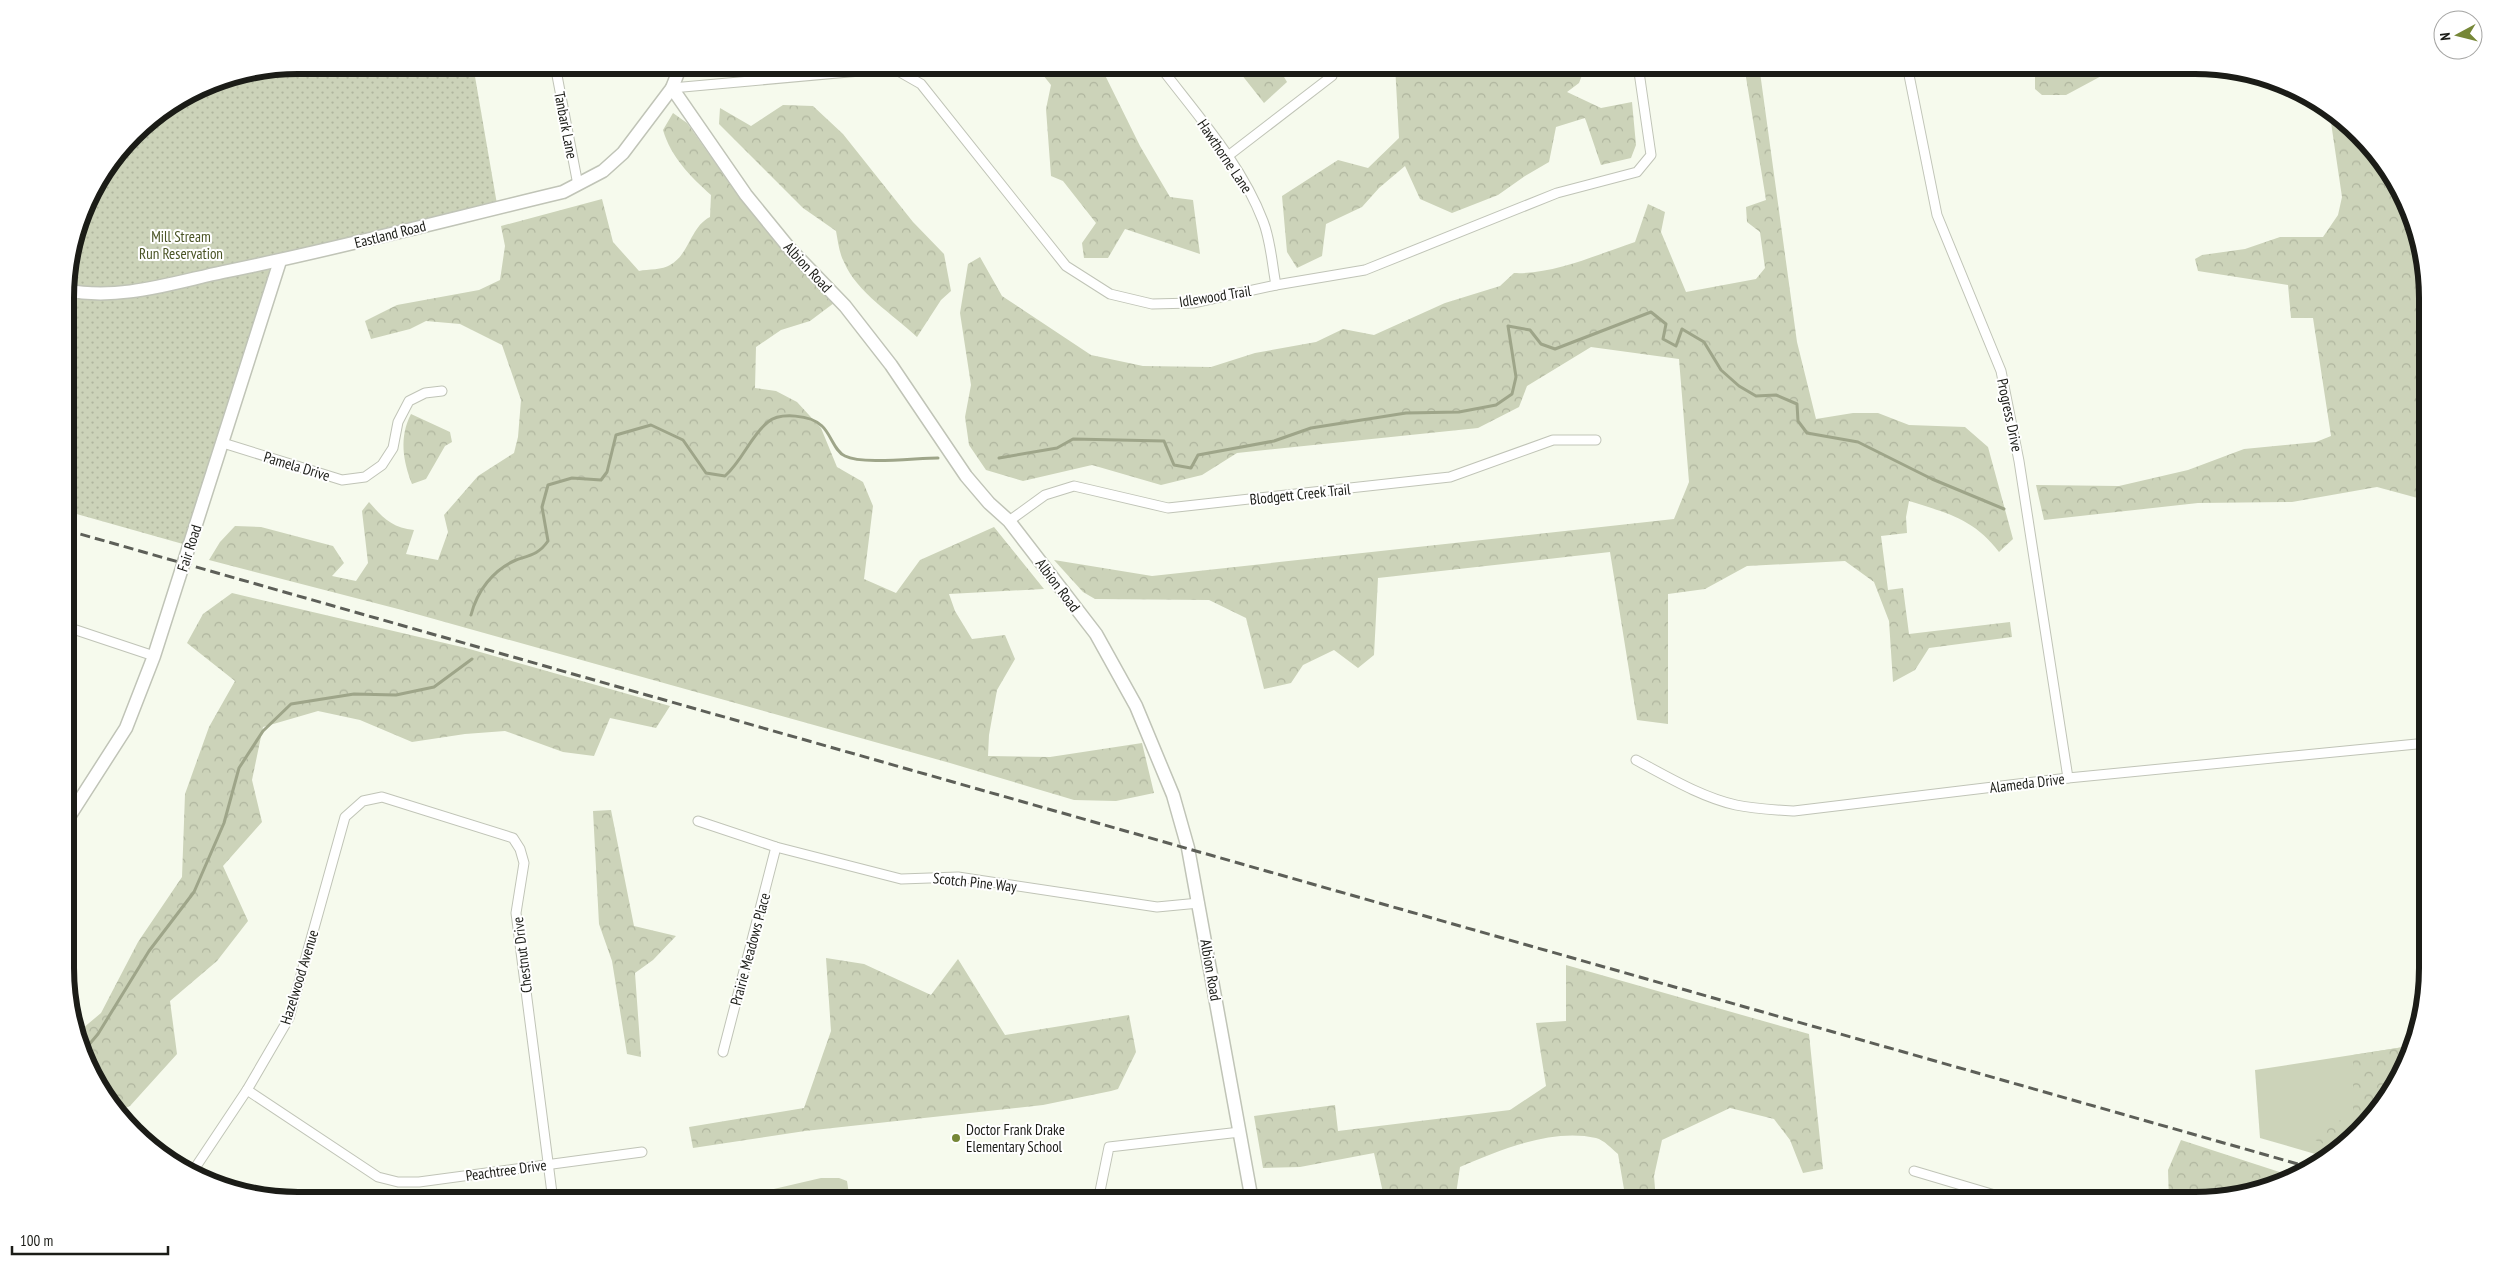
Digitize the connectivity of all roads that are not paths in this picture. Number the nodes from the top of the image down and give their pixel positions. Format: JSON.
{"nodes":[{"id":1,"x":557,"y":74,"type":"edge"},
{"id":2,"x":677,"y":74,"type":"edge"},
{"id":3,"x":819,"y":74,"type":"edge"},
{"id":4,"x":905,"y":74,"type":"edge"},
{"id":5,"x":1166,"y":74,"type":"edge"},
{"id":6,"x":1639,"y":74,"type":"edge"},
{"id":7,"x":1909,"y":74,"type":"edge"},
{"id":8,"x":1332,"y":76,"type":"dead end"},
{"id":9,"x":672,"y":88,"type":"junction"},
{"id":10,"x":1228,"y":156,"type":"junction"},
{"id":11,"x":578,"y":185,"type":"junction"},
{"id":12,"x":280,"y":260,"type":"junction"},
{"id":13,"x":1276,"y":285,"type":"junction"},
{"id":14,"x":74,"y":291,"type":"edge"},
{"id":15,"x":442,"y":390,"type":"dead end"},
{"id":16,"x":1596,"y":440,"type":"dead end"},
{"id":17,"x":223,"y":443,"type":"junction"},
{"id":18,"x":1009,"y":521,"type":"junction"},
{"id":19,"x":74,"y":630,"type":"edge"},
{"id":20,"x":154,"y":656,"type":"junction"},
{"id":21,"x":2419,"y":743,"type":"edge"},
{"id":22,"x":1636,"y":760,"type":"dead end"},
{"id":23,"x":2068,"y":778,"type":"junction"},
{"id":24,"x":74,"y":809,"type":"edge"},
{"id":25,"x":345,"y":817,"type":"joint"},
{"id":26,"x":698,"y":821,"type":"dead end"},
{"id":27,"x":776,"y":847,"type":"junction"},
{"id":28,"x":1199,"y":903,"type":"junction"},
{"id":29,"x":723,"y":1052,"type":"dead end"},
{"id":30,"x":247,"y":1090,"type":"junction"},
{"id":31,"x":1240,"y":1132,"type":"junction"},
{"id":32,"x":642,"y":1152,"type":"dead end"},
{"id":33,"x":549,"y":1164,"type":"junction"},
{"id":34,"x":195,"y":1167,"type":"edge"},
{"id":35,"x":1914,"y":1171,"type":"dead end"},
{"id":36,"x":552,"y":1192,"type":"edge"},
{"id":37,"x":1100,"y":1192,"type":"edge"},
{"id":38,"x":1250,"y":1192,"type":"edge"},
{"id":39,"x":1985,"y":1192,"type":"edge"}],
"edges":[{"from":1,"to":11,"type":"street","name":"Tanbark Lane"},
{"from":2,"to":9,"type":"street"},
{"from":3,"to":9,"type":"street","name":"Idlewood Trail"},
{"from":4,"to":13,"type":"street","name":"Idlewood Trail"},
{"from":5,"to":10,"type":"street","name":"Hawthorne Lane"},
{"from":6,"to":13,"type":"street","name":"Idlewood Trail"},
{"from":7,"to":23,"type":"street","name":"Progress Drive"},
{"from":8,"to":10,"type":"street"},
{"from":9,"to":11,"type":"street","name":"Eastland Road"},
{"from":9,"to":18,"type":"street","name":"Albion Road"},
{"from":10,"to":13,"type":"street","name":"Hawthorne Lane"},
{"from":11,"to":12,"type":"street","name":"Eastland Road"},
{"from":12,"to":14,"type":"street","name":"Eastland Road"},
{"from":12,"to":17,"type":"street","name":"Fair Road"},
{"from":15,"to":17,"type":"street","name":"Pamela Drive"},
{"from":16,"to":18,"type":"street","name":"Blodgett Creek Trail"},
{"from":17,"to":20,"type":"street","name":"Fair Road"},
{"from":18,"to":28,"type":"street","name":"Albion Road"},
{"from":19,"to":20,"type":"street"},
{"from":20,"to":24,"type":"street","name":"Fair Road"},
{"from":21,"to":23,"type":"street","name":"Alameda Drive"},
{"from":22,"to":23,"type":"street","name":"Alameda Drive"},
{"from":25,"to":30,"type":"street","name":"Hazelwood Avenue"},
{"from":25,"to":33,"type":"street","name":"Chestnut Drive"},
{"from":26,"to":27,"type":"street","name":"Scotch Pine Way"},
{"from":27,"to":28,"type":"street","name":"Scotch Pine Way"},
{"from":27,"to":29,"type":"street","name":"Prairie Meadows Place"},
{"from":28,"to":31,"type":"street","name":"Albion Road"},
{"from":30,"to":33,"type":"street","name":"Peachtree Drive"},
{"from":30,"to":34,"type":"street","name":"Hazelwood Avenue"},
{"from":31,"to":37,"type":"street"},
{"from":31,"to":38,"type":"street","name":"Albion Road"},
{"from":32,"to":33,"type":"street","name":"Peachtree Drive"},
{"from":33,"to":36,"type":"street","name":"Chestnut Drive"},
{"from":35,"to":39,"type":"street"}]}
